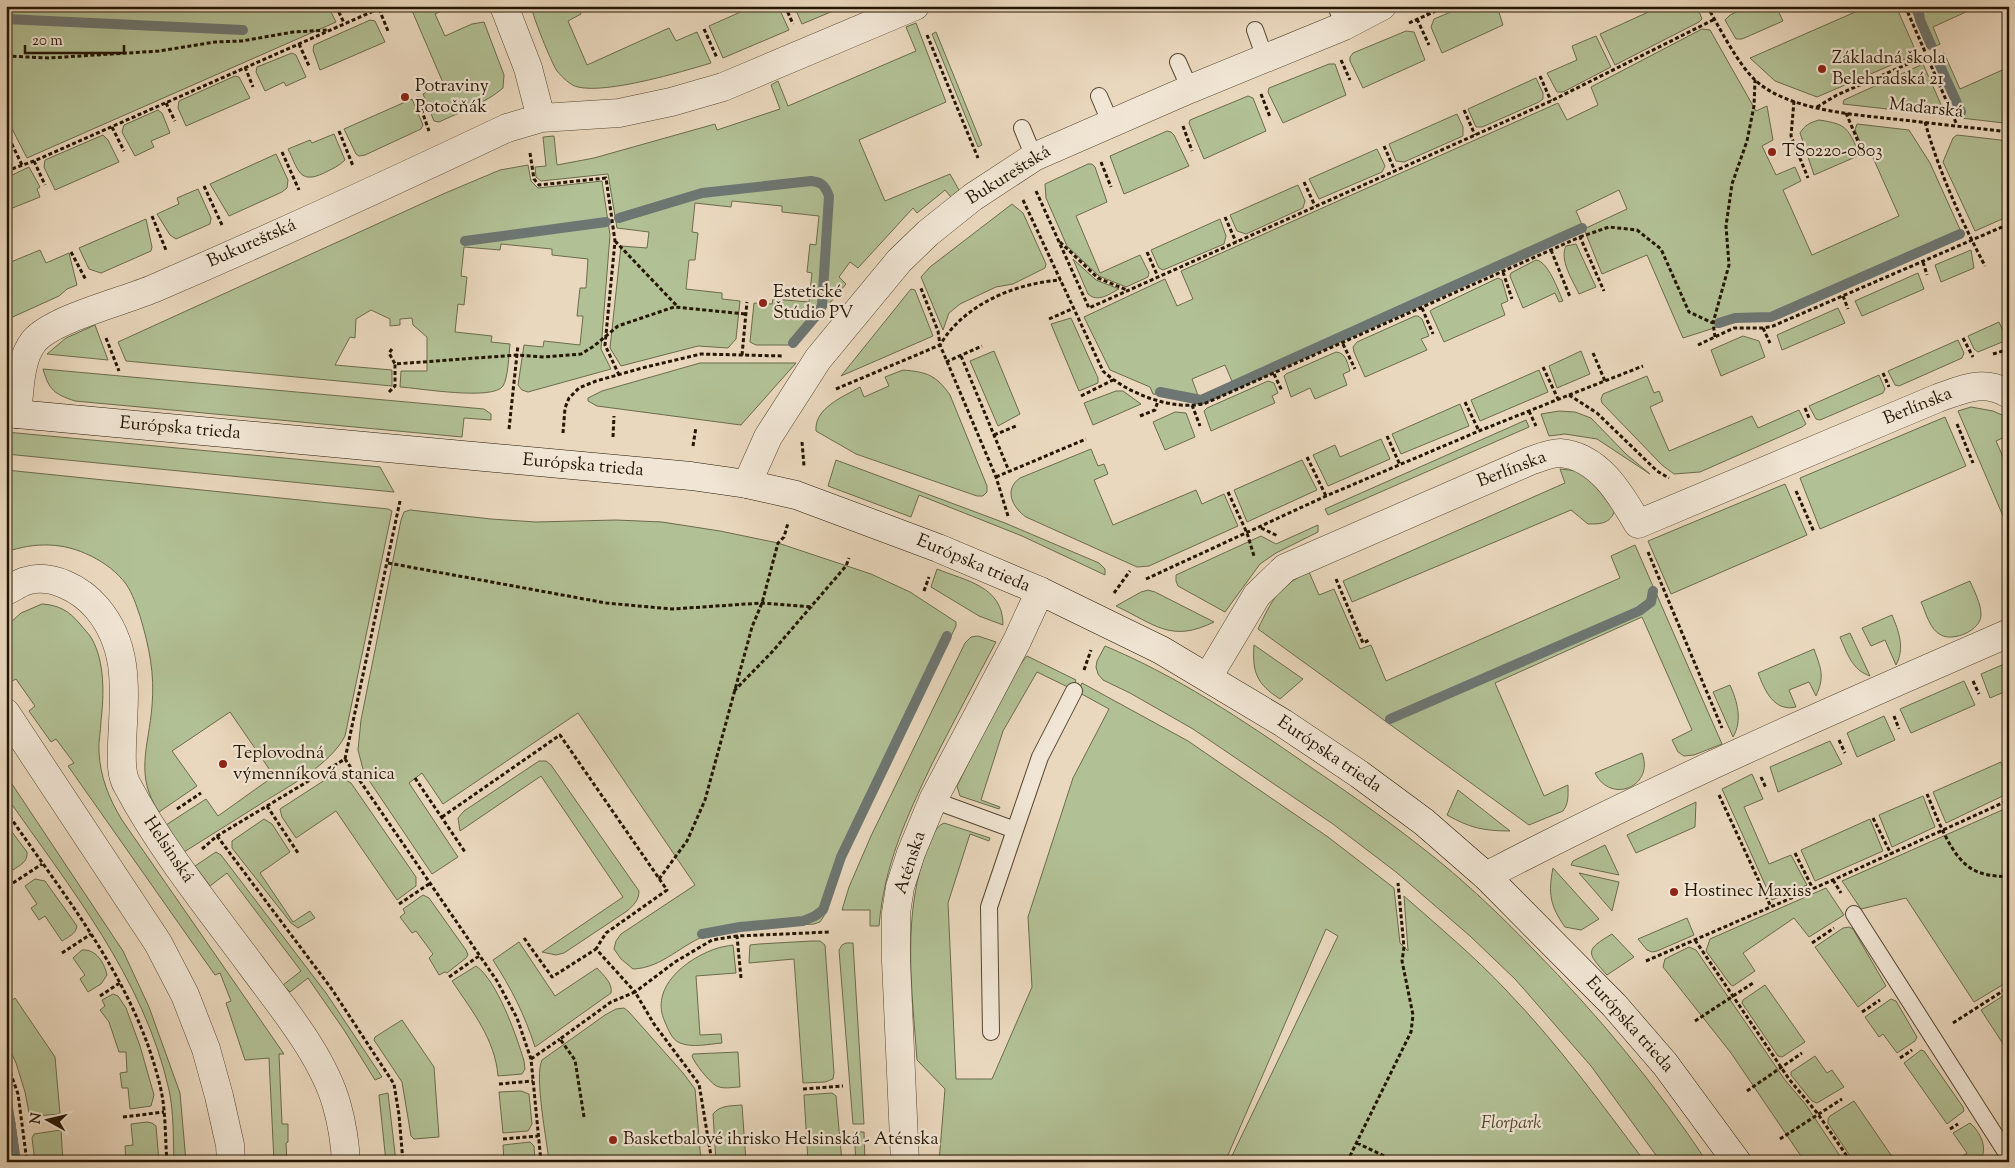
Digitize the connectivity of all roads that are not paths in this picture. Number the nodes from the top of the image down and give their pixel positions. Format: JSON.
{"nodes":[{"id":1,"x":504,"y":6,"type":"edge"},
{"id":2,"x":1382,"y":6,"type":"edge"},
{"id":3,"x":1340,"y":16,"type":"edge"},
{"id":4,"x":920,"y":17,"type":"edge"},
{"id":5,"x":1255,"y":30,"type":"dead end"},
{"id":6,"x":1265,"y":58,"type":"junction"},
{"id":7,"x":1178,"y":62,"type":"dead end"},
{"id":8,"x":1190,"y":89,"type":"junction"},
{"id":9,"x":1099,"y":96,"type":"dead end"},
{"id":10,"x":532,"y":120,"type":"junction"},
{"id":11,"x":1111,"y":124,"type":"junction"},
{"id":12,"x":1022,"y":128,"type":"dead end"},
{"id":13,"x":1034,"y":157,"type":"junction"},
{"id":14,"x":2009,"y":394,"type":"edge"},
{"id":15,"x":12,"y":414,"type":"edge"},
{"id":16,"x":747,"y":484,"type":"junction"},
{"id":17,"x":6,"y":591,"type":"edge"},
{"id":18,"x":1040,"y":592,"type":"junction"},
{"id":19,"x":2009,"y":634,"type":"edge"},
{"id":20,"x":1208,"y":677,"type":"junction"},
{"id":21,"x":1074,"y":691,"type":"dead end"},
{"id":22,"x":6,"y":713,"type":"edge"},
{"id":23,"x":933,"y":800,"type":"junction"},
{"id":24,"x":1015,"y":830,"type":"junction"},
{"id":25,"x":1486,"y":876,"type":"junction"},
{"id":26,"x":1854,"y":914,"type":"dead end"},
{"id":27,"x":991,"y":1032,"type":"dead end"},
{"id":28,"x":2009,"y":1157,"type":"edge"},
{"id":29,"x":231,"y":1162,"type":"edge"},
{"id":30,"x":346,"y":1162,"type":"edge"},
{"id":31,"x":905,"y":1162,"type":"edge"},
{"id":32,"x":1737,"y":1162,"type":"edge"}],
"edges":[{"from":1,"to":10,"type":"street"},
{"from":2,"to":3,"type":"street","name":"Bukureštská"},
{"from":3,"to":6,"type":"street","name":"Bukureštská"},
{"from":4,"to":10,"type":"street","name":"Bukureštská"},
{"from":5,"to":6,"type":"lane"},
{"from":6,"to":8,"type":"street","name":"Bukureštská"},
{"from":7,"to":8,"type":"lane"},
{"from":8,"to":11,"type":"street","name":"Bukureštská"},
{"from":9,"to":11,"type":"lane"},
{"from":10,"to":15,"type":"street","name":"Bukureštská"},
{"from":11,"to":13,"type":"street","name":"Bukureštská"},
{"from":12,"to":13,"type":"lane"},
{"from":13,"to":16,"type":"street","name":"Bukureštská"},
{"from":14,"to":20,"type":"street","name":"Berlínska"},
{"from":15,"to":16,"type":"street","name":"Európska trieda"},
{"from":16,"to":18,"type":"street","name":"Európska trieda"},
{"from":17,"to":30,"type":"street","name":"Helsinská"},
{"from":18,"to":20,"type":"street","name":"Európska trieda"},
{"from":18,"to":23,"type":"street","name":"Aténska"},
{"from":19,"to":25,"type":"street"},
{"from":20,"to":25,"type":"street","name":"Európska trieda"},
{"from":21,"to":24,"type":"lane"},
{"from":22,"to":29,"type":"street"},
{"from":23,"to":24,"type":"lane"},
{"from":23,"to":31,"type":"street","name":"Aténska"},
{"from":24,"to":27,"type":"lane"},
{"from":25,"to":32,"type":"street","name":"Európska trieda"},
{"from":26,"to":28,"type":"lane"}]}
